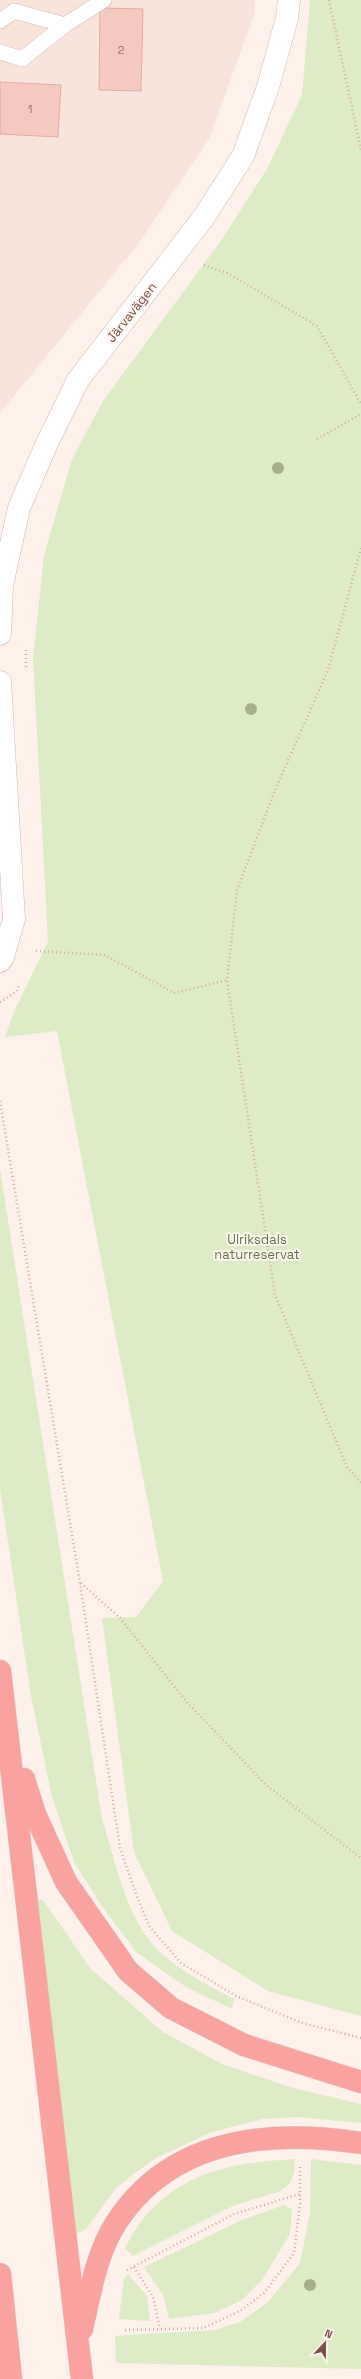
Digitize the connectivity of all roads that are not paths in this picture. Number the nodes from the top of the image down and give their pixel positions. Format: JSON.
{"nodes":[{"id":1,"x":104,"y":0,"type":"edge"},
{"id":2,"x":289,"y":0,"type":"edge"},
{"id":3,"x":0,"y":21,"type":"edge"},
{"id":4,"x":64,"y":25,"type":"junction"},
{"id":5,"x":0,"y":52,"type":"edge"},
{"id":6,"x":0,"y":634,"type":"edge"},
{"id":7,"x":0,"y":682,"type":"edge"},
{"id":8,"x":0,"y":961,"type":"edge"},
{"id":9,"x":0,"y":1671,"type":"edge"},
{"id":10,"x":7,"y":1726,"type":"junction"},
{"id":11,"x":361,"y":2082,"type":"edge"},
{"id":12,"x":361,"y":2143,"type":"edge"},
{"id":13,"x":0,"y":2274,"type":"edge"},
{"id":14,"x":78,"y":2344,"type":"junction"},
{"id":15,"x":11,"y":2379,"type":"edge"},
{"id":16,"x":82,"y":2379,"type":"edge"}],
"edges":[{"from":1,"to":4,"type":"lane"},
{"from":2,"to":6,"type":"street","name":"Järvavägen"},
{"from":3,"to":4,"type":"lane"},
{"from":4,"to":5,"type":"lane"},
{"from":7,"to":8,"type":"street"},
{"from":9,"to":10,"type":"highway"},
{"from":10,"to":11,"type":"highway"},
{"from":10,"to":14,"type":"highway"},
{"from":12,"to":14,"type":"highway"},
{"from":13,"to":15,"type":"highway"},
{"from":14,"to":16,"type":"highway"}]}
